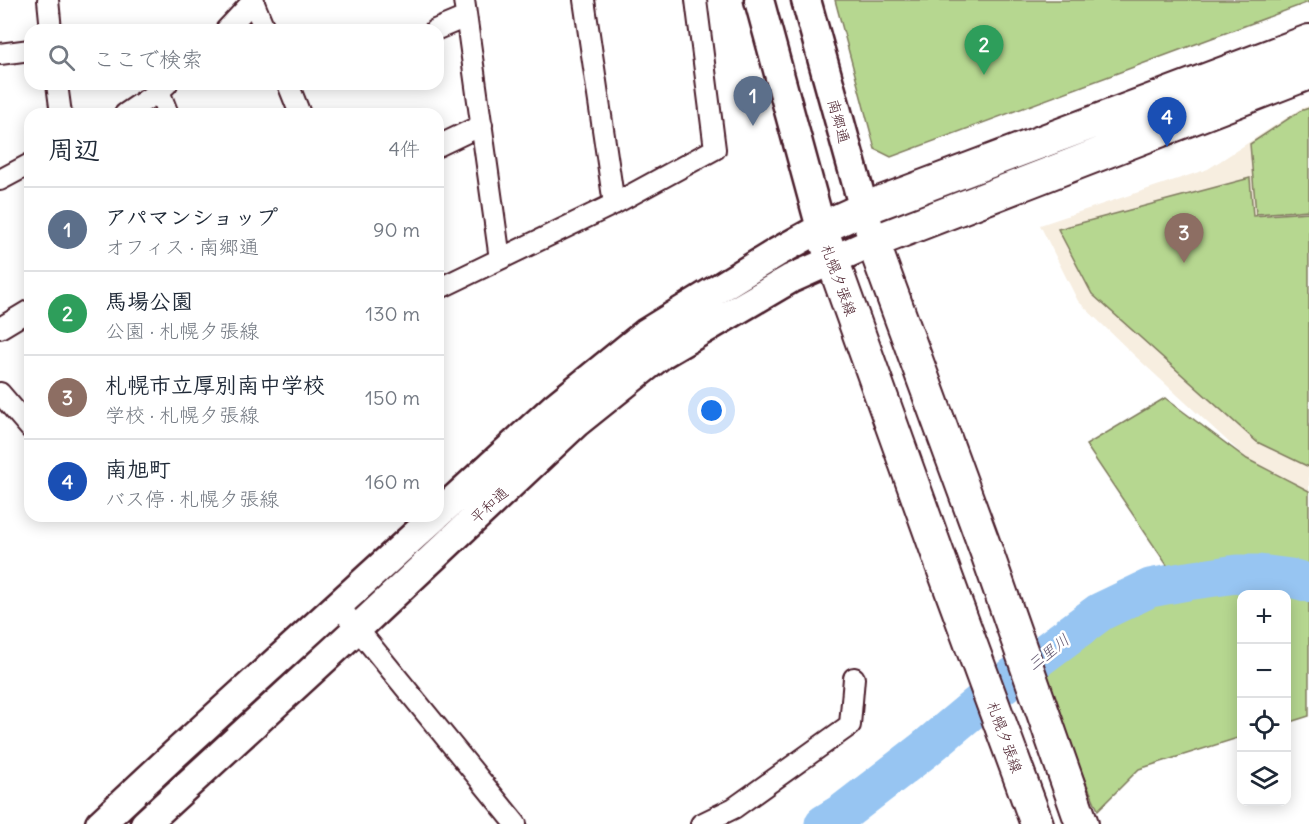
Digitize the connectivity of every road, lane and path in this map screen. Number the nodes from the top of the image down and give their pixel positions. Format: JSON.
{"nodes":[{"id":1,"x":48,"y":0,"type":"edge"},
{"id":2,"x":584,"y":0,"type":"edge"},
{"id":3,"x":696,"y":0,"type":"edge"},
{"id":4,"x":759,"y":0,"type":"edge"},
{"id":5,"x":806,"y":0,"type":"edge"},
{"id":6,"x":254,"y":1,"type":"edge"},
{"id":7,"x":465,"y":9,"type":"edge"},
{"id":8,"x":50,"y":24,"type":"edge"},
{"id":9,"x":232,"y":24,"type":"edge"},
{"id":10,"x":263,"y":24,"type":"edge"},
{"id":11,"x":444,"y":24,"type":"edge"},
{"id":12,"x":1309,"y":40,"type":"edge"},
{"id":13,"x":24,"y":51,"type":"edge"},
{"id":14,"x":0,"y":54,"type":"edge"},
{"id":15,"x":1309,"y":73,"type":"edge"},
{"id":16,"x":58,"y":90,"type":"edge"},
{"id":17,"x":159,"y":90,"type":"edge"},
{"id":18,"x":164,"y":90,"type":"edge"},
{"id":19,"x":296,"y":90,"type":"edge"},
{"id":20,"x":60,"y":108,"type":"edge"},
{"id":21,"x":133,"y":108,"type":"edge"},
{"id":22,"x":167,"y":108,"type":"edge"},
{"id":23,"x":299,"y":108,"type":"edge"},
{"id":24,"x":482,"y":125,"type":"junction"},
{"id":25,"x":444,"y":143,"type":"edge"},
{"id":26,"x":24,"y":167,"type":"edge"},
{"id":27,"x":0,"y":180,"type":"edge"},
{"id":28,"x":614,"y":204,"type":"junction"},
{"id":29,"x":862,"y":209,"type":"junction"},
{"id":30,"x":821,"y":228,"type":"junction"},
{"id":31,"x":873,"y":242,"type":"junction"},
{"id":32,"x":500,"y":259,"type":"junction"},
{"id":33,"x":832,"y":260,"type":"junction"},
{"id":34,"x":444,"y":286,"type":"edge"},
{"id":35,"x":24,"y":314,"type":"edge"},
{"id":36,"x":0,"y":328,"type":"edge"},
{"id":37,"x":0,"y":393,"type":"edge"},
{"id":38,"x":24,"y":421,"type":"edge"},
{"id":39,"x":444,"y":509,"type":"edge"},
{"id":40,"x":429,"y":522,"type":"edge"},
{"id":41,"x":338,"y":605,"type":"junction"},
{"id":42,"x":357,"y":629,"type":"junction"},
{"id":43,"x":854,"y":678,"type":"dead end"},
{"id":44,"x":100,"y":824,"type":"edge"},
{"id":45,"x":145,"y":824,"type":"edge"},
{"id":46,"x":516,"y":824,"type":"edge"},
{"id":47,"x":701,"y":824,"type":"edge"},
{"id":48,"x":1037,"y":824,"type":"edge"},
{"id":49,"x":1082,"y":824,"type":"edge"}],
"edges":[{"from":1,"to":8,"type":"street"},
{"from":2,"to":28,"type":"street"},
{"from":3,"to":28,"type":"street"},
{"from":4,"to":30,"type":"street"},
{"from":5,"to":29,"type":"street","name":"南郷通"},
{"from":6,"to":9,"type":"street"},
{"from":6,"to":10,"type":"street"},
{"from":7,"to":11,"type":"street"},
{"from":7,"to":24,"type":"street"},
{"from":12,"to":29,"type":"main road","name":"札幌夕張線"},
{"from":13,"to":14,"type":"street"},
{"from":15,"to":31,"type":"main road"},
{"from":16,"to":20,"type":"street"},
{"from":17,"to":21,"type":"street"},
{"from":18,"to":22,"type":"street"},
{"from":19,"to":23,"type":"street"},
{"from":24,"to":25,"type":"street"},
{"from":24,"to":32,"type":"street"},
{"from":26,"to":27,"type":"street"},
{"from":28,"to":32,"type":"street"},
{"from":29,"to":30,"type":"main road","name":"札幌夕張線"},
{"from":29,"to":31,"type":"street","name":"南郷通"},
{"from":30,"to":33,"type":"main road","name":"札幌夕張線"},
{"from":30,"to":39,"type":"street","name":"平和通"},
{"from":31,"to":33,"type":"street","name":"平和通"},
{"from":31,"to":49,"type":"main road"},
{"from":32,"to":34,"type":"street"},
{"from":33,"to":42,"type":"street","name":"平和通"},
{"from":33,"to":48,"type":"main road","name":"札幌夕張線"},
{"from":35,"to":36,"type":"street"},
{"from":37,"to":38,"type":"street"},
{"from":40,"to":41,"type":"street","name":"平和通"},
{"from":41,"to":42,"type":"street"},
{"from":41,"to":44,"type":"street","name":"平和通"},
{"from":42,"to":45,"type":"street","name":"平和通"},
{"from":42,"to":46,"type":"street"},
{"from":43,"to":47,"type":"street"}]}
